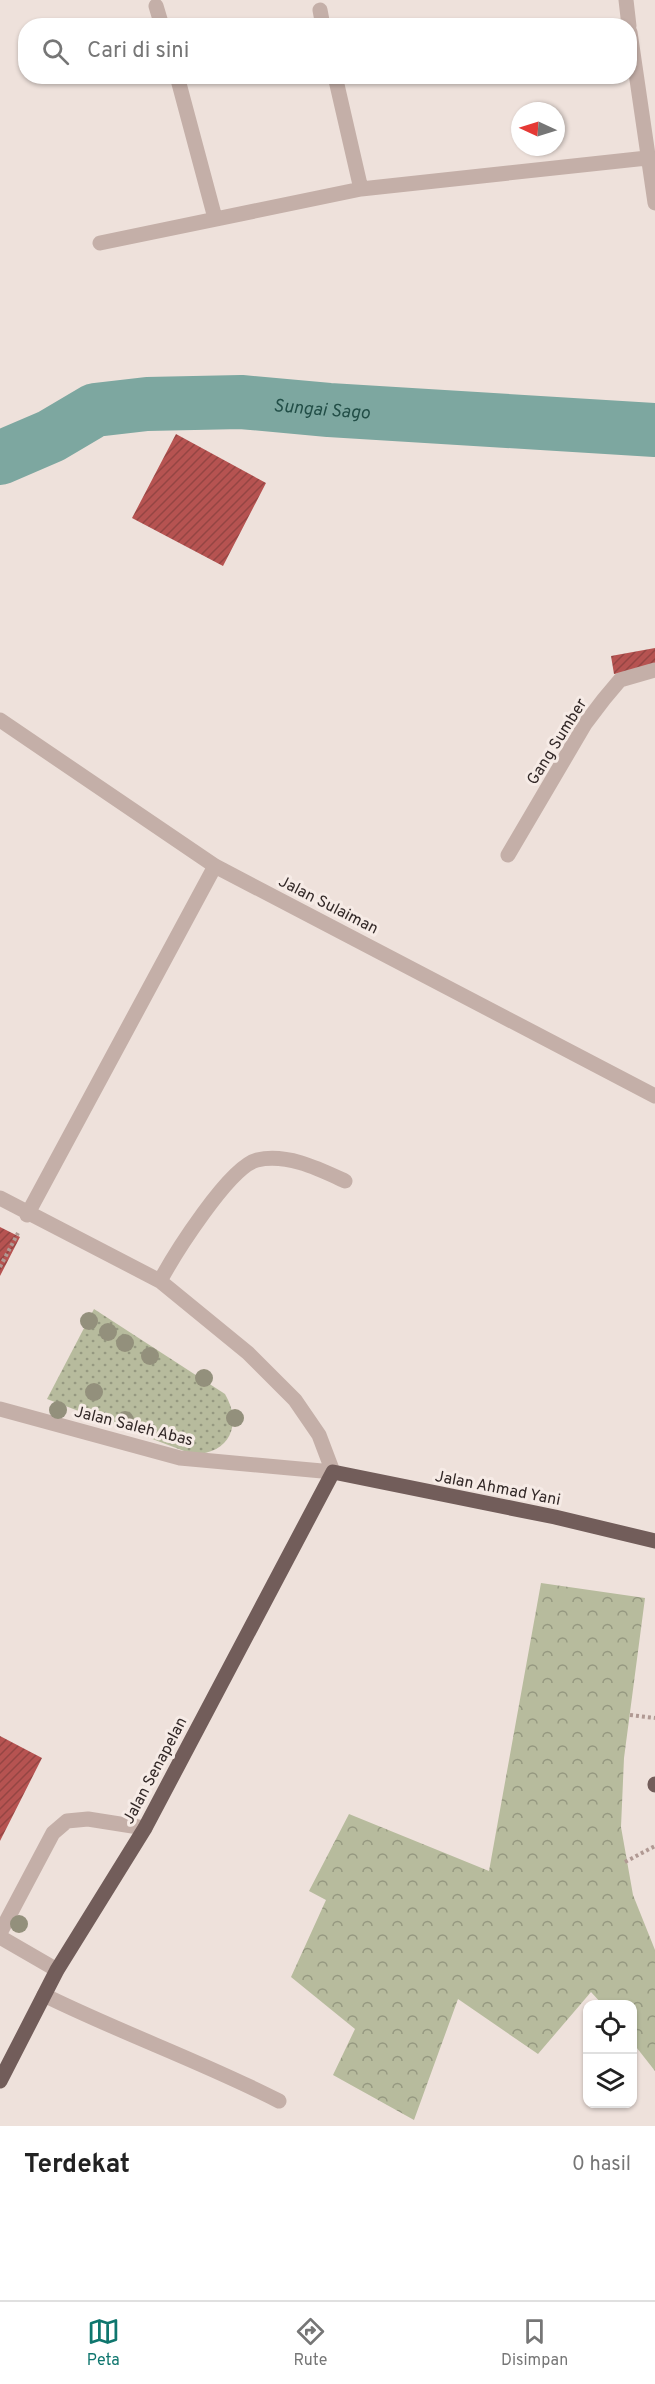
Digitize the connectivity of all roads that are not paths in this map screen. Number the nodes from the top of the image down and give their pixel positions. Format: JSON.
{"nodes":[{"id":1,"x":626,"y":0,"type":"edge"},
{"id":2,"x":156,"y":6,"type":"dead end"},
{"id":3,"x":320,"y":10,"type":"dead end"},
{"id":4,"x":160,"y":18,"type":"edge"},
{"id":5,"x":322,"y":18,"type":"edge"},
{"id":6,"x":628,"y":18,"type":"edge"},
{"id":7,"x":179,"y":84,"type":"edge"},
{"id":8,"x":337,"y":84,"type":"edge"},
{"id":9,"x":637,"y":84,"type":"edge"},
{"id":10,"x":647,"y":158,"type":"junction"},
{"id":11,"x":361,"y":189,"type":"junction"},
{"id":12,"x":655,"y":203,"type":"edge"},
{"id":13,"x":215,"y":218,"type":"junction"},
{"id":14,"x":100,"y":243,"type":"dead end"},
{"id":15,"x":655,"y":670,"type":"edge"},
{"id":16,"x":0,"y":720,"type":"edge"},
{"id":17,"x":508,"y":855,"type":"dead end"},
{"id":18,"x":215,"y":866,"type":"junction"},
{"id":19,"x":655,"y":1096,"type":"edge"},
{"id":20,"x":345,"y":1181,"type":"dead end"},
{"id":21,"x":0,"y":1198,"type":"edge"},
{"id":22,"x":27,"y":1215,"type":"junction"},
{"id":23,"x":160,"y":1281,"type":"junction"},
{"id":24,"x":0,"y":1409,"type":"edge"},
{"id":25,"x":333,"y":1472,"type":"junction"},
{"id":26,"x":655,"y":1541,"type":"edge"},
{"id":27,"x":145,"y":1828,"type":"junction"},
{"id":28,"x":0,"y":1935,"type":"edge"},
{"id":29,"x":57,"y":1970,"type":"junction"},
{"id":30,"x":44,"y":1995,"type":"junction"},
{"id":31,"x":0,"y":2081,"type":"edge"},
{"id":32,"x":279,"y":2101,"type":"dead end"}],
"edges":[{"from":1,"to":6,"type":"street"},
{"from":2,"to":4,"type":"street"},
{"from":3,"to":5,"type":"street"},
{"from":7,"to":13,"type":"street"},
{"from":8,"to":11,"type":"street"},
{"from":9,"to":10,"type":"street"},
{"from":10,"to":11,"type":"street"},
{"from":10,"to":12,"type":"street"},
{"from":11,"to":13,"type":"street"},
{"from":13,"to":14,"type":"street"},
{"from":15,"to":17,"type":"street","name":"Gang Sumber"},
{"from":16,"to":18,"type":"street","name":"Jalan Sulaiman"},
{"from":18,"to":19,"type":"street","name":"Jalan Sulaiman"},
{"from":18,"to":22,"type":"street"},
{"from":20,"to":23,"type":"street"},
{"from":21,"to":22,"type":"street"},
{"from":22,"to":23,"type":"street"},
{"from":23,"to":25,"type":"street"},
{"from":24,"to":25,"type":"street","name":"Jalan Saleh Abas"},
{"from":25,"to":26,"type":"main road","name":"Jalan Ahmad Yani"},
{"from":25,"to":27,"type":"main road","name":"Jalan Senapelan"},
{"from":27,"to":28,"type":"street"},
{"from":27,"to":29,"type":"main road","name":"Jalan Senapelan"},
{"from":28,"to":29,"type":"street"},
{"from":29,"to":30,"type":"main road","name":"Jalan Senapelan"},
{"from":30,"to":31,"type":"main road","name":"Jalan Senapelan"},
{"from":30,"to":32,"type":"street"}]}
